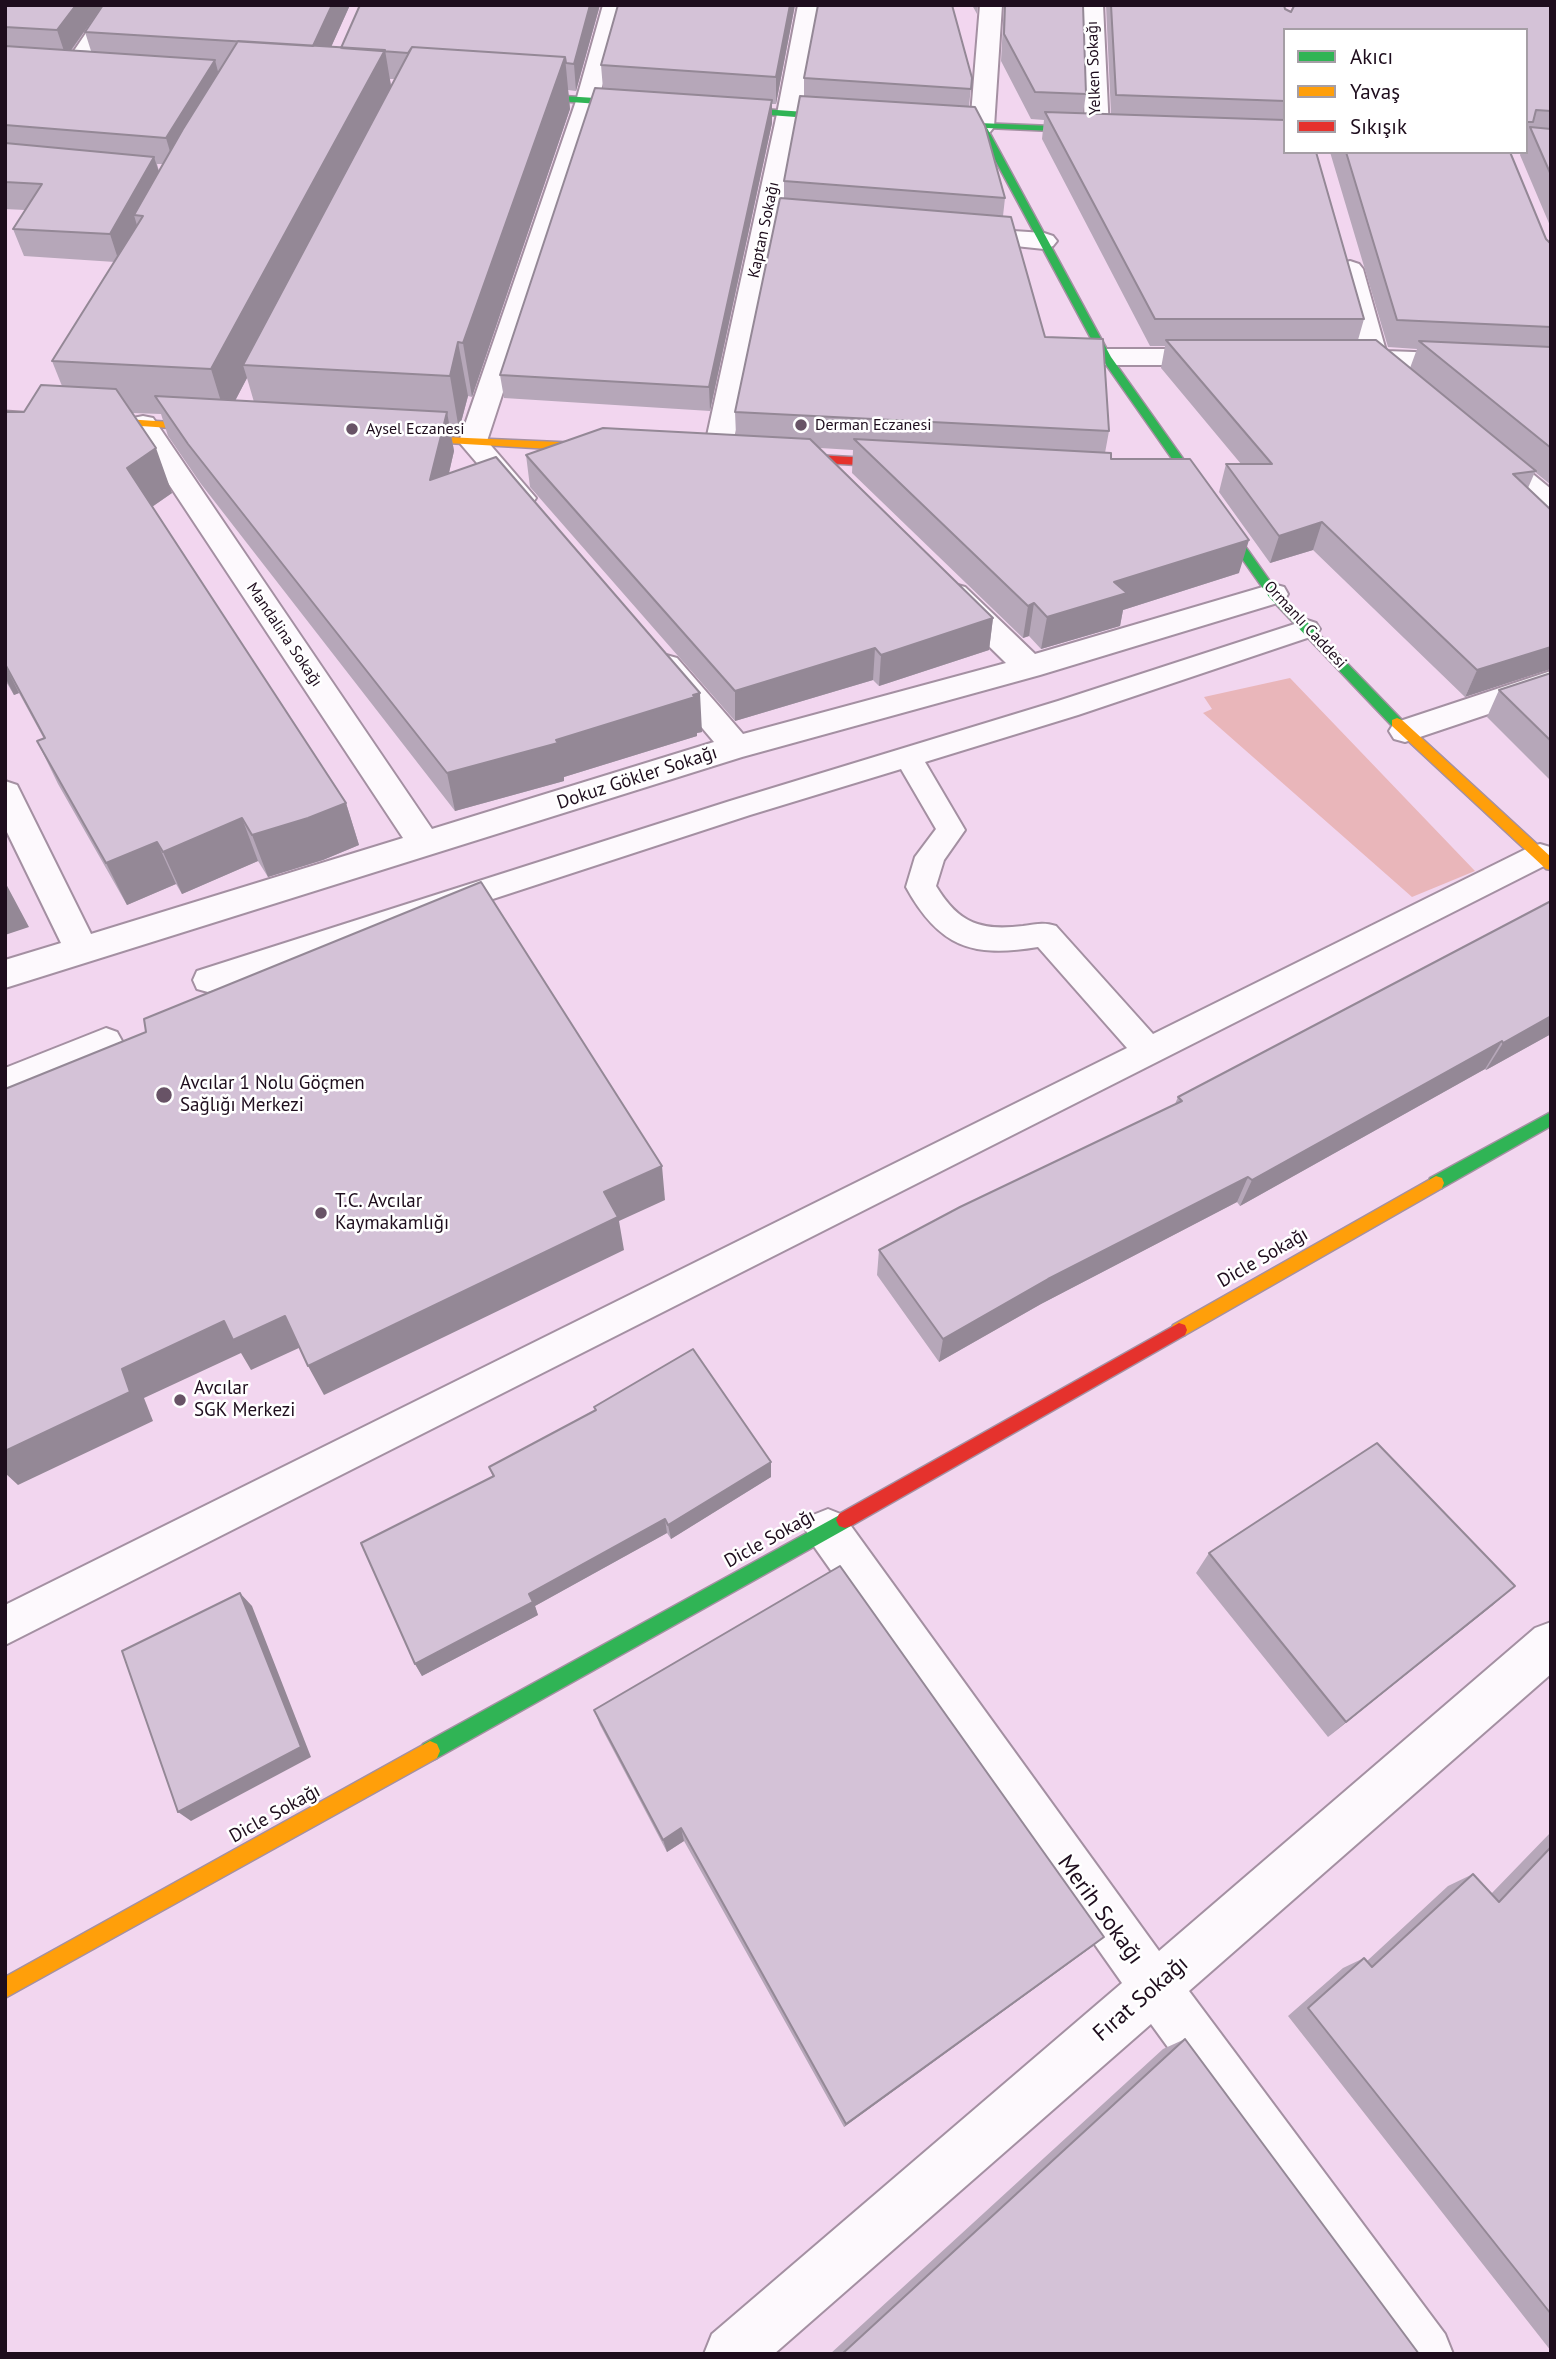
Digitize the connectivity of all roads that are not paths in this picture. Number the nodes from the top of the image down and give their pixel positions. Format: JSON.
{"nodes":[{"id":1,"x":116,"y":5,"type":"edge"},
{"id":2,"x":614,"y":5,"type":"edge"},
{"id":3,"x":809,"y":5,"type":"edge"},
{"id":4,"x":990,"y":5,"type":"edge"},
{"id":5,"x":1092,"y":5,"type":"edge"},
{"id":6,"x":73,"y":67,"type":"edge"},
{"id":7,"x":506,"y":96,"type":"edge"},
{"id":8,"x":587,"y":101,"type":"junction"},
{"id":9,"x":654,"y":105,"type":"edge"},
{"id":10,"x":708,"y":109,"type":"edge"},
{"id":11,"x":789,"y":114,"type":"junction"},
{"id":12,"x":858,"y":118,"type":"edge"},
{"id":13,"x":913,"y":122,"type":"edge"},
{"id":14,"x":982,"y":127,"type":"junction"},
{"id":15,"x":1104,"y":130,"type":"joint"},
{"id":16,"x":766,"y":218,"type":"junction"},
{"id":17,"x":794,"y":220,"type":"edge"},
{"id":18,"x":947,"y":233,"type":"edge"},
{"id":19,"x":1044,"y":241,"type":"junction"},
{"id":20,"x":1342,"y":242,"type":"edge"},
{"id":21,"x":1106,"y":357,"type":"junction"},
{"id":22,"x":1240,"y":357,"type":"edge"},
{"id":23,"x":1321,"y":357,"type":"edge"},
{"id":24,"x":1375,"y":357,"type":"junction"},
{"id":25,"x":1551,"y":365,"type":"edge"},
{"id":26,"x":1416,"y":391,"type":"edge"},
{"id":27,"x":62,"y":395,"type":"edge"},
{"id":28,"x":5,"y":414,"type":"edge"},
{"id":29,"x":48,"y":419,"type":"junction"},
{"id":30,"x":144,"y":424,"type":"junction"},
{"id":31,"x":237,"y":429,"type":"edge"},
{"id":32,"x":1468,"y":435,"type":"edge"},
{"id":33,"x":376,"y":436,"type":"edge"},
{"id":34,"x":473,"y":442,"type":"junction"},
{"id":35,"x":622,"y":449,"type":"edge"},
{"id":36,"x":717,"y":454,"type":"edge"},
{"id":37,"x":768,"y":457,"type":"edge"},
{"id":38,"x":818,"y":460,"type":"junction"},
{"id":39,"x":915,"y":464,"type":"edge"},
{"id":40,"x":847,"y":488,"type":"edge"},
{"id":41,"x":1551,"y":504,"type":"edge"},
{"id":42,"x":537,"y":515,"type":"edge"},
{"id":43,"x":933,"y":573,"type":"edge"},
{"id":44,"x":1273,"y":594,"type":"junction"},
{"id":45,"x":1307,"y":629,"type":"junction"},
{"id":46,"x":645,"y":642,"type":"edge"},
{"id":47,"x":1028,"y":667,"type":"junction"},
{"id":48,"x":1551,"y":682,"type":"edge"},
{"id":49,"x":1405,"y":731,"type":"junction"},
{"id":50,"x":736,"y":747,"type":"junction"},
{"id":51,"x":908,"y":757,"type":"junction"},
{"id":52,"x":5,"y":793,"type":"edge"},
{"id":53,"x":425,"y":845,"type":"junction"},
{"id":54,"x":1545,"y":860,"type":"edge"},
{"id":55,"x":81,"y":949,"type":"junction"},
{"id":56,"x":5,"y":974,"type":"edge"},
{"id":57,"x":208,"y":980,"type":"dead end"},
{"id":58,"x":106,"y":1041,"type":"dead end"},
{"id":59,"x":1149,"y":1051,"type":"junction"},
{"id":60,"x":5,"y":1082,"type":"edge"},
{"id":61,"x":1551,"y":1118,"type":"edge"},
{"id":62,"x":828,"y":1530,"type":"junction"},
{"id":63,"x":5,"y":1626,"type":"edge"},
{"id":64,"x":1551,"y":1644,"type":"edge"},
{"id":65,"x":1155,"y":1987,"type":"junction"},
{"id":66,"x":5,"y":1988,"type":"edge"},
{"id":67,"x":732,"y":2354,"type":"edge"},
{"id":68,"x":1425,"y":2354,"type":"edge"}],
"edges":[{"from":1,"to":6,"type":"street"},
{"from":2,"to":8,"type":"street"},
{"from":3,"to":11,"type":"street","name":"Kaptan Sokağı"},
{"from":4,"to":14,"type":"street"},
{"from":5,"to":15,"type":"street","name":"Yelken Sokağı"},
{"from":7,"to":8,"type":"main road"},
{"from":8,"to":9,"type":"main road"},
{"from":8,"to":34,"type":"street"},
{"from":10,"to":11,"type":"main road"},
{"from":11,"to":12,"type":"main road"},
{"from":11,"to":16,"type":"street","name":"Kaptan Sokağı"},
{"from":13,"to":14,"type":"main road"},
{"from":14,"to":15,"type":"main road"},
{"from":14,"to":19,"type":"main road","name":"Ormanlı Caddesi"},
{"from":16,"to":17,"type":"street"},
{"from":16,"to":36,"type":"street","name":"Kaptan Sokağı"},
{"from":18,"to":19,"type":"street"},
{"from":19,"to":21,"type":"main road","name":"Ormanlı Caddesi"},
{"from":20,"to":24,"type":"street"},
{"from":21,"to":22,"type":"street"},
{"from":21,"to":44,"type":"main road","name":"Ormanlı Caddesi"},
{"from":23,"to":24,"type":"street"},
{"from":24,"to":25,"type":"street"},
{"from":24,"to":26,"type":"street"},
{"from":27,"to":29,"type":"street"},
{"from":28,"to":29,"type":"main road"},
{"from":29,"to":30,"type":"main road"},
{"from":30,"to":31,"type":"main road"},
{"from":30,"to":53,"type":"street","name":"Mandalina Sokağı"},
{"from":32,"to":41,"type":"street"},
{"from":33,"to":34,"type":"main road"},
{"from":34,"to":35,"type":"main road"},
{"from":34,"to":42,"type":"street"},
{"from":37,"to":38,"type":"main road"},
{"from":38,"to":39,"type":"main road"},
{"from":38,"to":40,"type":"street"},
{"from":43,"to":47,"type":"street"},
{"from":44,"to":45,"type":"main road","name":"Ormanlı Caddesi"},
{"from":44,"to":47,"type":"street","name":"Dokuz Gökler Sokağı"},
{"from":45,"to":49,"type":"main road","name":"Ormanlı Caddesi"},
{"from":45,"to":51,"type":"lane"},
{"from":46,"to":50,"type":"street"},
{"from":47,"to":50,"type":"street","name":"Dokuz Gökler Sokağı"},
{"from":48,"to":49,"type":"street"},
{"from":49,"to":54,"type":"main road","name":"Ormanlı Caddesi"},
{"from":50,"to":53,"type":"street","name":"Dokuz Gökler Sokağı"},
{"from":51,"to":57,"type":"lane"},
{"from":51,"to":59,"type":"lane"},
{"from":52,"to":55,"type":"street"},
{"from":53,"to":55,"type":"street","name":"Dokuz Gökler Sokağı"},
{"from":54,"to":59,"type":"lane"},
{"from":55,"to":56,"type":"street","name":"Dokuz Gökler Sokağı"},
{"from":58,"to":60,"type":"lane"},
{"from":59,"to":63,"type":"lane"},
{"from":61,"to":62,"type":"main road","name":"Dicle Sokağı"},
{"from":62,"to":65,"type":"street","name":"Merih Sokağı"},
{"from":62,"to":66,"type":"main road","name":"Dicle Sokağı"},
{"from":64,"to":65,"type":"street","name":"Fırat Sokağı"},
{"from":65,"to":67,"type":"street","name":"Fırat Sokağı"},
{"from":65,"to":68,"type":"street","name":"Merih Sokağı"}]}
